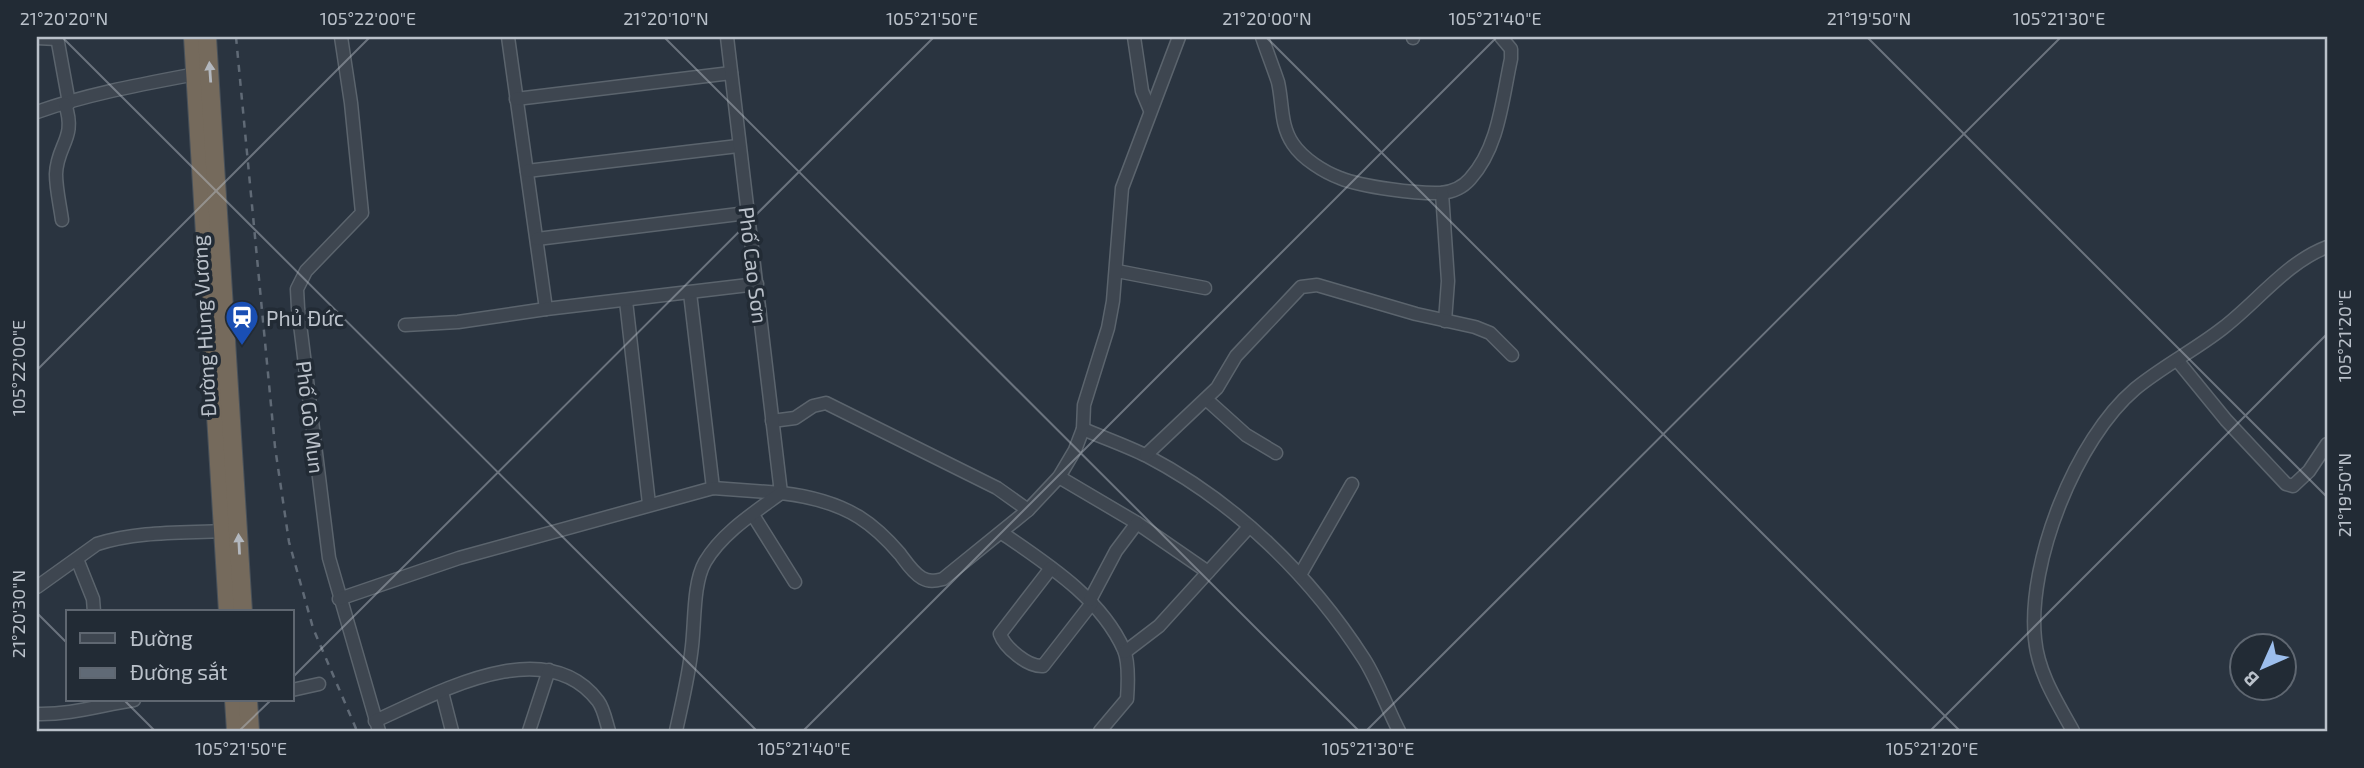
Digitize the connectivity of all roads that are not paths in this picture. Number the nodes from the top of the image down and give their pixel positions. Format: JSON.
{"nodes":[{"id":1,"x":193,"y":37,"type":"edge"},
{"id":2,"x":207,"y":37,"type":"edge"},
{"id":3,"x":341,"y":37,"type":"edge"},
{"id":4,"x":508,"y":37,"type":"edge"},
{"id":5,"x":727,"y":37,"type":"edge"},
{"id":6,"x":1134,"y":37,"type":"edge"},
{"id":7,"x":1179,"y":37,"type":"edge"},
{"id":8,"x":1262,"y":37,"type":"edge"},
{"id":9,"x":1501,"y":37,"type":"edge"},
{"id":10,"x":37,"y":38,"type":"edge"},
{"id":11,"x":57,"y":38,"type":"edge"},
{"id":12,"x":732,"y":73,"type":"junction"},
{"id":13,"x":196,"y":74,"type":"junction"},
{"id":14,"x":516,"y":99,"type":"junction"},
{"id":15,"x":67,"y":103,"type":"junction"},
{"id":16,"x":1150,"y":110,"type":"junction"},
{"id":17,"x":37,"y":112,"type":"edge"},
{"id":18,"x":738,"y":146,"type":"junction"},
{"id":19,"x":527,"y":171,"type":"junction"},
{"id":20,"x":1442,"y":193,"type":"junction"},
{"id":21,"x":747,"y":213,"type":"junction"},
{"id":22,"x":62,"y":220,"type":"dead end"},
{"id":23,"x":537,"y":239,"type":"junction"},
{"id":24,"x":2327,"y":247,"type":"edge"},
{"id":25,"x":1117,"y":271,"type":"junction"},
{"id":26,"x":757,"y":284,"type":"junction"},
{"id":27,"x":1205,"y":289,"type":"dead end"},
{"id":28,"x":690,"y":293,"type":"junction"},
{"id":29,"x":626,"y":301,"type":"junction"},
{"id":30,"x":546,"y":309,"type":"junction"},
{"id":31,"x":1445,"y":321,"type":"junction"},
{"id":32,"x":405,"y":326,"type":"dead end"},
{"id":33,"x":1512,"y":355,"type":"dead end"},
{"id":34,"x":2177,"y":360,"type":"junction"},
{"id":35,"x":1206,"y":399,"type":"junction"},
{"id":36,"x":772,"y":421,"type":"junction"},
{"id":37,"x":1083,"y":429,"type":"junction"},
{"id":38,"x":2327,"y":444,"type":"edge"},
{"id":39,"x":1276,"y":453,"type":"dead end"},
{"id":40,"x":1146,"y":455,"type":"junction"},
{"id":41,"x":1059,"y":477,"type":"junction"},
{"id":42,"x":1352,"y":484,"type":"dead end"},
{"id":43,"x":713,"y":488,"type":"junction"},
{"id":44,"x":781,"y":493,"type":"junction"},
{"id":45,"x":649,"y":504,"type":"junction"},
{"id":46,"x":1028,"y":510,"type":"junction"},
{"id":47,"x":752,"y":515,"type":"junction"},
{"id":48,"x":1136,"y":523,"type":"junction"},
{"id":49,"x":1250,"y":527,"type":"junction"},
{"id":50,"x":223,"y":531,"type":"junction"},
{"id":51,"x":1002,"y":533,"type":"junction"},
{"id":52,"x":77,"y":559,"type":"junction"},
{"id":53,"x":1051,"y":568,"type":"junction"},
{"id":54,"x":1208,"y":572,"type":"junction"},
{"id":55,"x":1300,"y":575,"type":"junction"},
{"id":56,"x":795,"y":582,"type":"dead end"},
{"id":57,"x":37,"y":587,"type":"edge"},
{"id":58,"x":339,"y":599,"type":"junction"},
{"id":59,"x":1091,"y":601,"type":"junction"},
{"id":60,"x":94,"y":610,"type":"edge"},
{"id":61,"x":228,"y":610,"type":"edge"},
{"id":62,"x":243,"y":610,"type":"edge"},
{"id":63,"x":1125,"y":652,"type":"junction"},
{"id":64,"x":549,"y":670,"type":"junction"},
{"id":65,"x":319,"y":684,"type":"dead end"},
{"id":66,"x":294,"y":690,"type":"edge"},
{"id":67,"x":442,"y":691,"type":"junction"},
{"id":68,"x":110,"y":702,"type":"edge"},
{"id":69,"x":234,"y":702,"type":"edge"},
{"id":70,"x":248,"y":702,"type":"edge"},
{"id":71,"x":37,"y":714,"type":"edge"},
{"id":72,"x":377,"y":726,"type":"edge"},
{"id":73,"x":236,"y":731,"type":"edge"},
{"id":74,"x":250,"y":731,"type":"edge"},
{"id":75,"x":452,"y":731,"type":"edge"},
{"id":76,"x":529,"y":731,"type":"edge"},
{"id":77,"x":609,"y":731,"type":"edge"},
{"id":78,"x":676,"y":731,"type":"edge"},
{"id":79,"x":1100,"y":731,"type":"edge"},
{"id":80,"x":1399,"y":731,"type":"edge"},
{"id":81,"x":2073,"y":731,"type":"edge"}],
"edges":[{"from":1,"to":13,"type":"highway","name":"Đường Hùng Vương"},
{"from":62,"to":2,"type":"highway","name":"Đường Hùng Vương","one_way":true},
{"from":3,"to":58,"type":"street","name":"Phố Gò Mun"},
{"from":4,"to":14,"type":"street"},
{"from":5,"to":12,"type":"street","name":"Phố Cao Sơn"},
{"from":6,"to":16,"type":"street"},
{"from":7,"to":16,"type":"street"},
{"from":8,"to":20,"type":"street"},
{"from":9,"to":20,"type":"street"},
{"from":10,"to":11,"type":"street"},
{"from":11,"to":15,"type":"street"},
{"from":12,"to":14,"type":"street"},
{"from":12,"to":18,"type":"street","name":"Phố Cao Sơn"},
{"from":13,"to":15,"type":"street"},
{"from":13,"to":50,"type":"highway","name":"Đường Hùng Vương"},
{"from":14,"to":19,"type":"street"},
{"from":15,"to":17,"type":"street"},
{"from":15,"to":22,"type":"street"},
{"from":16,"to":25,"type":"street"},
{"from":18,"to":19,"type":"street"},
{"from":18,"to":21,"type":"street","name":"Phố Cao Sơn"},
{"from":19,"to":23,"type":"street"},
{"from":20,"to":31,"type":"street"},
{"from":21,"to":23,"type":"street"},
{"from":21,"to":26,"type":"street","name":"Phố Cao Sơn"},
{"from":23,"to":30,"type":"street"},
{"from":24,"to":34,"type":"street"},
{"from":25,"to":27,"type":"street"},
{"from":25,"to":37,"type":"street"},
{"from":26,"to":28,"type":"street"},
{"from":26,"to":36,"type":"street","name":"Phố Cao Sơn"},
{"from":28,"to":29,"type":"street"},
{"from":28,"to":43,"type":"street"},
{"from":29,"to":30,"type":"street"},
{"from":29,"to":45,"type":"street"},
{"from":30,"to":32,"type":"street"},
{"from":31,"to":33,"type":"street"},
{"from":31,"to":35,"type":"street"},
{"from":34,"to":38,"type":"street"},
{"from":34,"to":81,"type":"street"},
{"from":35,"to":39,"type":"street"},
{"from":35,"to":40,"type":"street"},
{"from":36,"to":44,"type":"street","name":"Phố Cao Sơn"},
{"from":36,"to":46,"type":"street"},
{"from":37,"to":40,"type":"street"},
{"from":37,"to":41,"type":"street"},
{"from":40,"to":49,"type":"street"},
{"from":41,"to":46,"type":"street"},
{"from":41,"to":48,"type":"street"},
{"from":42,"to":55,"type":"street"},
{"from":43,"to":44,"type":"street"},
{"from":43,"to":45,"type":"street"},
{"from":44,"to":47,"type":"street"},
{"from":44,"to":51,"type":"street"},
{"from":45,"to":58,"type":"street"},
{"from":46,"to":51,"type":"street"},
{"from":47,"to":56,"type":"street"},
{"from":47,"to":78,"type":"street"},
{"from":48,"to":54,"type":"street"},
{"from":48,"to":59,"type":"street"},
{"from":49,"to":54,"type":"street"},
{"from":49,"to":55,"type":"street"},
{"from":50,"to":52,"type":"street"},
{"from":50,"to":61,"type":"highway","name":"Đường Hùng Vương"},
{"from":51,"to":53,"type":"street"},
{"from":52,"to":57,"type":"street"},
{"from":52,"to":60,"type":"street"},
{"from":53,"to":59,"type":"street"},
{"from":53,"to":59,"type":"street"},
{"from":54,"to":63,"type":"street"},
{"from":55,"to":80,"type":"street"},
{"from":58,"to":72,"type":"street","name":"Phố Gò Mun"},
{"from":59,"to":63,"type":"street"},
{"from":63,"to":79,"type":"street"},
{"from":64,"to":67,"type":"street"},
{"from":64,"to":76,"type":"street"},
{"from":64,"to":77,"type":"street"},
{"from":65,"to":66,"type":"street"},
{"from":67,"to":72,"type":"street"},
{"from":67,"to":75,"type":"street"},
{"from":68,"to":71,"type":"street"},
{"from":69,"to":73,"type":"highway"},
{"from":70,"to":74,"type":"highway"}]}
